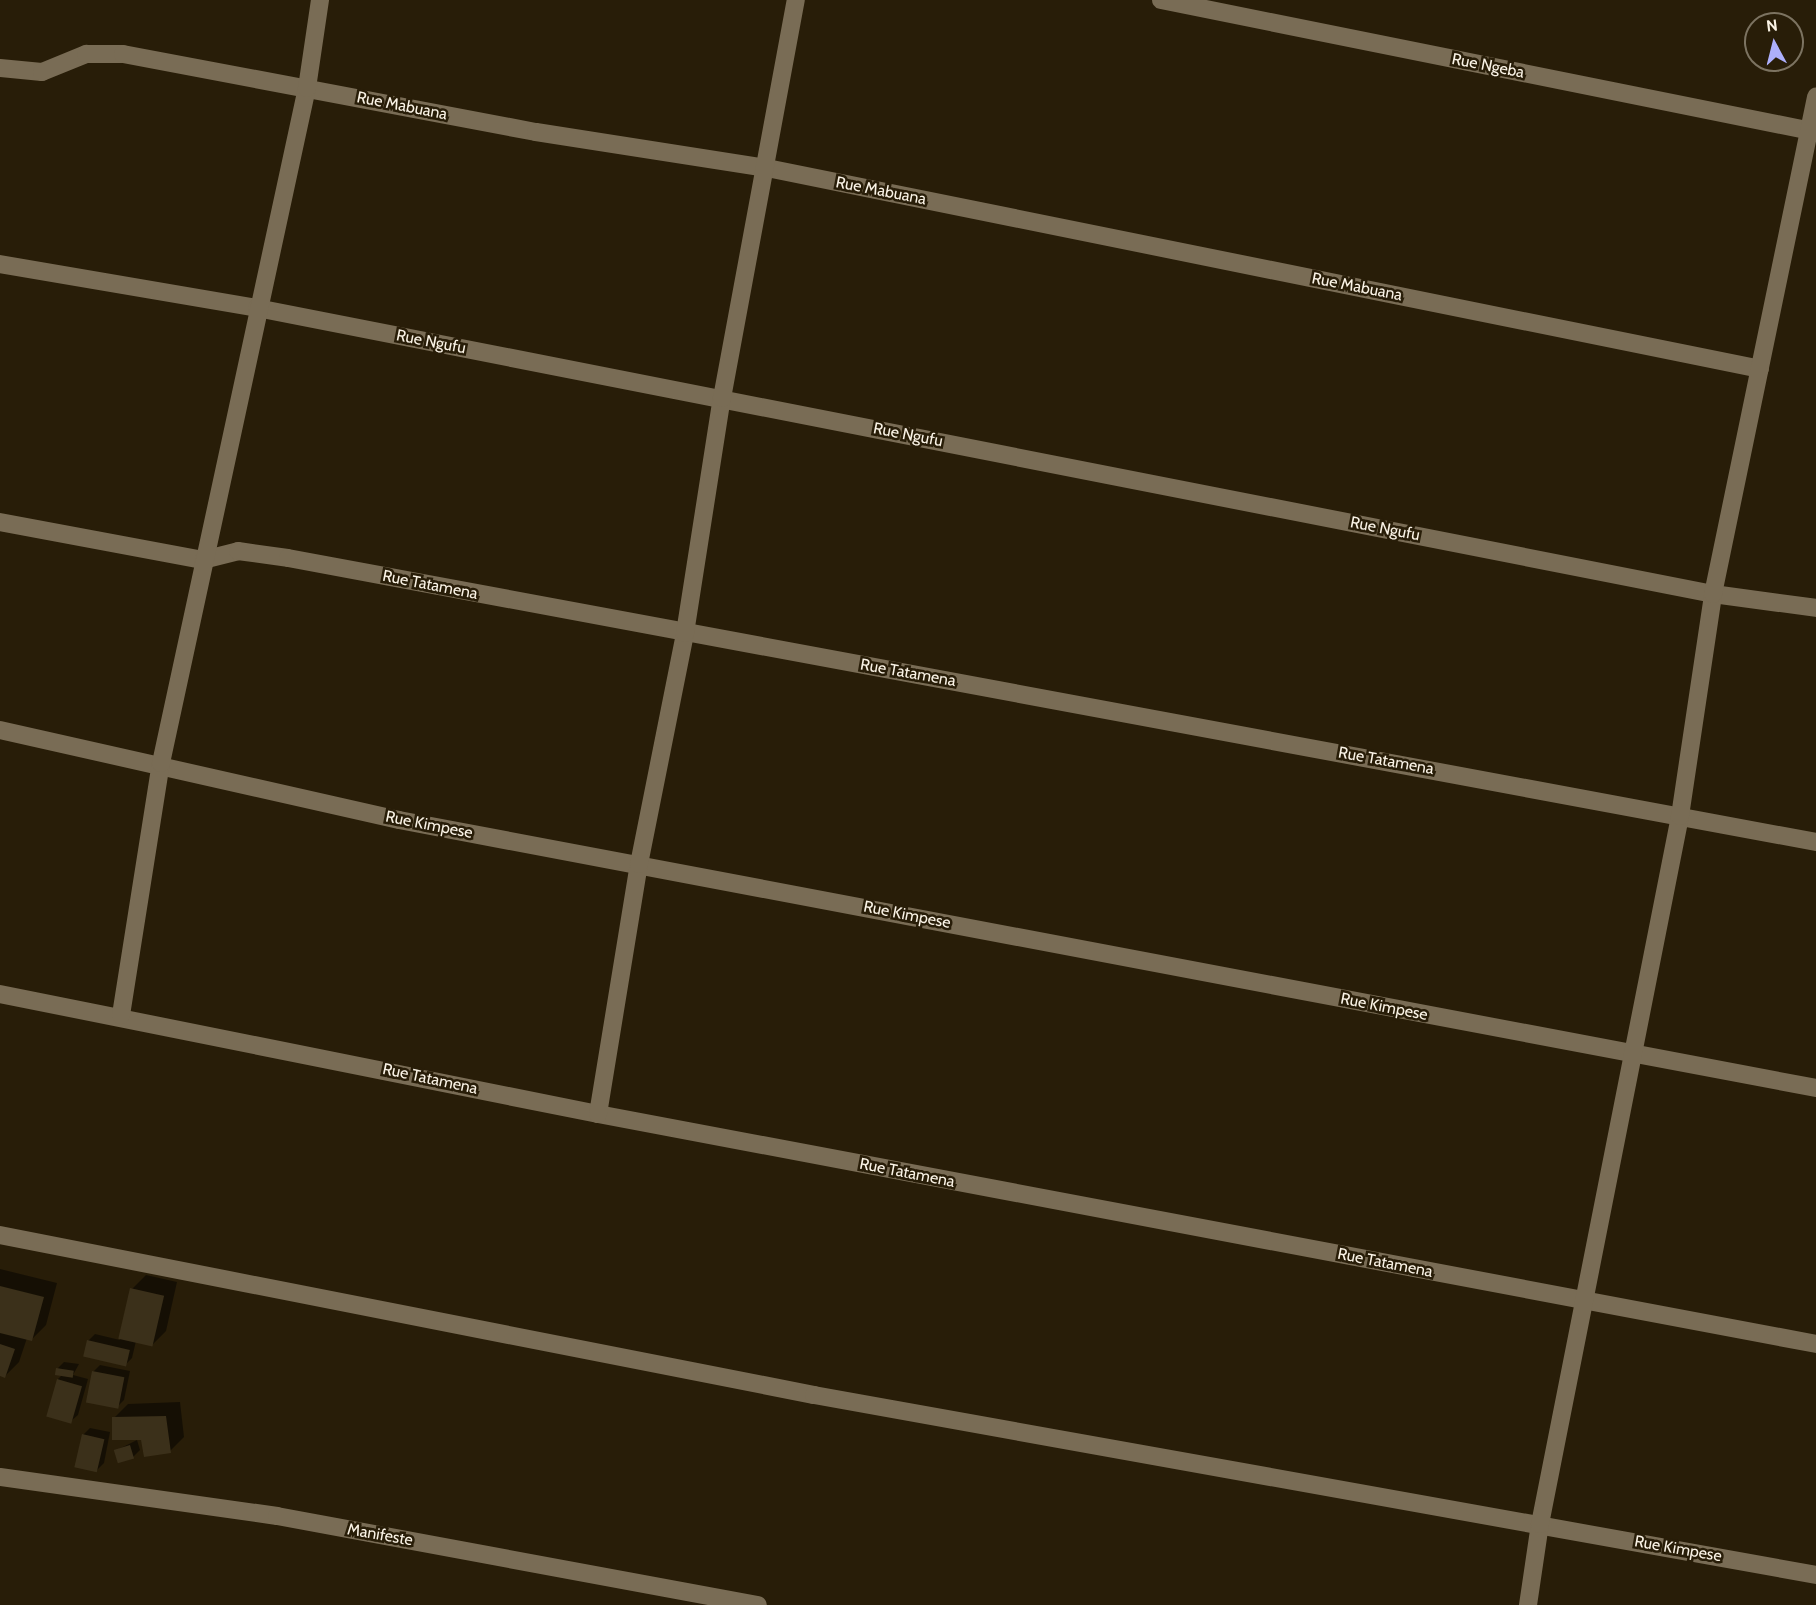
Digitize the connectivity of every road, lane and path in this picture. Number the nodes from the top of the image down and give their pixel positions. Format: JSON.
{"nodes":[{"id":1,"x":320,"y":0,"type":"edge"},
{"id":2,"x":796,"y":0,"type":"edge"},
{"id":3,"x":1161,"y":0,"type":"edge"},
{"id":4,"x":0,"y":68,"type":"edge"},
{"id":5,"x":307,"y":88,"type":"junction"},
{"id":6,"x":1816,"y":97,"type":"edge"},
{"id":7,"x":1812,"y":131,"type":"edge"},
{"id":8,"x":767,"y":168,"type":"junction"},
{"id":9,"x":0,"y":264,"type":"edge"},
{"id":10,"x":256,"y":308,"type":"junction"},
{"id":11,"x":1760,"y":369,"type":"junction"},
{"id":12,"x":722,"y":398,"type":"junction"},
{"id":13,"x":0,"y":522,"type":"edge"},
{"id":14,"x":203,"y":560,"type":"junction"},
{"id":15,"x":1713,"y":594,"type":"junction"},
{"id":16,"x":1816,"y":608,"type":"edge"},
{"id":17,"x":685,"y":633,"type":"junction"},
{"id":18,"x":0,"y":730,"type":"edge"},
{"id":19,"x":161,"y":763,"type":"junction"},
{"id":20,"x":1680,"y":816,"type":"junction"},
{"id":21,"x":1816,"y":842,"type":"edge"},
{"id":22,"x":639,"y":864,"type":"junction"},
{"id":23,"x":0,"y":993,"type":"edge"},
{"id":24,"x":121,"y":1015,"type":"junction"},
{"id":25,"x":1631,"y":1054,"type":"junction"},
{"id":26,"x":1816,"y":1088,"type":"edge"},
{"id":27,"x":598,"y":1114,"type":"junction"},
{"id":28,"x":0,"y":1235,"type":"edge"},
{"id":29,"x":1584,"y":1301,"type":"junction"},
{"id":30,"x":1816,"y":1344,"type":"edge"},
{"id":31,"x":0,"y":1477,"type":"edge"},
{"id":32,"x":1540,"y":1524,"type":"junction"},
{"id":33,"x":1816,"y":1575,"type":"edge"},
{"id":34,"x":758,"y":1605,"type":"edge"},
{"id":35,"x":1528,"y":1605,"type":"edge"}],
"edges":[{"from":1,"to":5,"type":"street"},
{"from":2,"to":8,"type":"street"},
{"from":3,"to":7,"type":"street","name":"Rue Ngeba"},
{"from":4,"to":5,"type":"street","name":"Rue Mabuana"},
{"from":5,"to":8,"type":"street","name":"Rue Mabuana"},
{"from":5,"to":10,"type":"street"},
{"from":6,"to":7,"type":"street"},
{"from":7,"to":11,"type":"street"},
{"from":8,"to":11,"type":"street","name":"Rue Mabuana"},
{"from":8,"to":12,"type":"street"},
{"from":9,"to":10,"type":"street","name":"Rue Ngufu"},
{"from":10,"to":12,"type":"street","name":"Rue Ngufu"},
{"from":10,"to":14,"type":"street"},
{"from":11,"to":15,"type":"street"},
{"from":12,"to":15,"type":"street","name":"Rue Ngufu"},
{"from":12,"to":17,"type":"street"},
{"from":13,"to":14,"type":"street","name":"Rue Tatamena"},
{"from":14,"to":17,"type":"street","name":"Rue Tatamena"},
{"from":14,"to":19,"type":"street"},
{"from":15,"to":16,"type":"street","name":"Rue Ngufu"},
{"from":15,"to":20,"type":"street"},
{"from":17,"to":20,"type":"street","name":"Rue Tatamena"},
{"from":17,"to":22,"type":"street"},
{"from":18,"to":19,"type":"street","name":"Rue Kimpese"},
{"from":19,"to":22,"type":"street","name":"Rue Kimpese"},
{"from":19,"to":24,"type":"street"},
{"from":20,"to":21,"type":"street","name":"Rue Tatamena"},
{"from":20,"to":25,"type":"street"},
{"from":22,"to":25,"type":"street","name":"Rue Kimpese"},
{"from":22,"to":27,"type":"street"},
{"from":23,"to":24,"type":"street","name":"Rue Tatamena"},
{"from":24,"to":27,"type":"street","name":"Rue Tatamena"},
{"from":25,"to":26,"type":"street","name":"Rue Kimpese"},
{"from":25,"to":29,"type":"street"},
{"from":27,"to":29,"type":"street","name":"Rue Tatamena"},
{"from":28,"to":32,"type":"street","name":"Rue Kimpese"},
{"from":29,"to":30,"type":"street","name":"Rue Tatamena"},
{"from":29,"to":32,"type":"street"},
{"from":31,"to":34,"type":"street","name":"Manifeste"},
{"from":32,"to":33,"type":"street","name":"Rue Kimpese"},
{"from":32,"to":35,"type":"street"}]}
